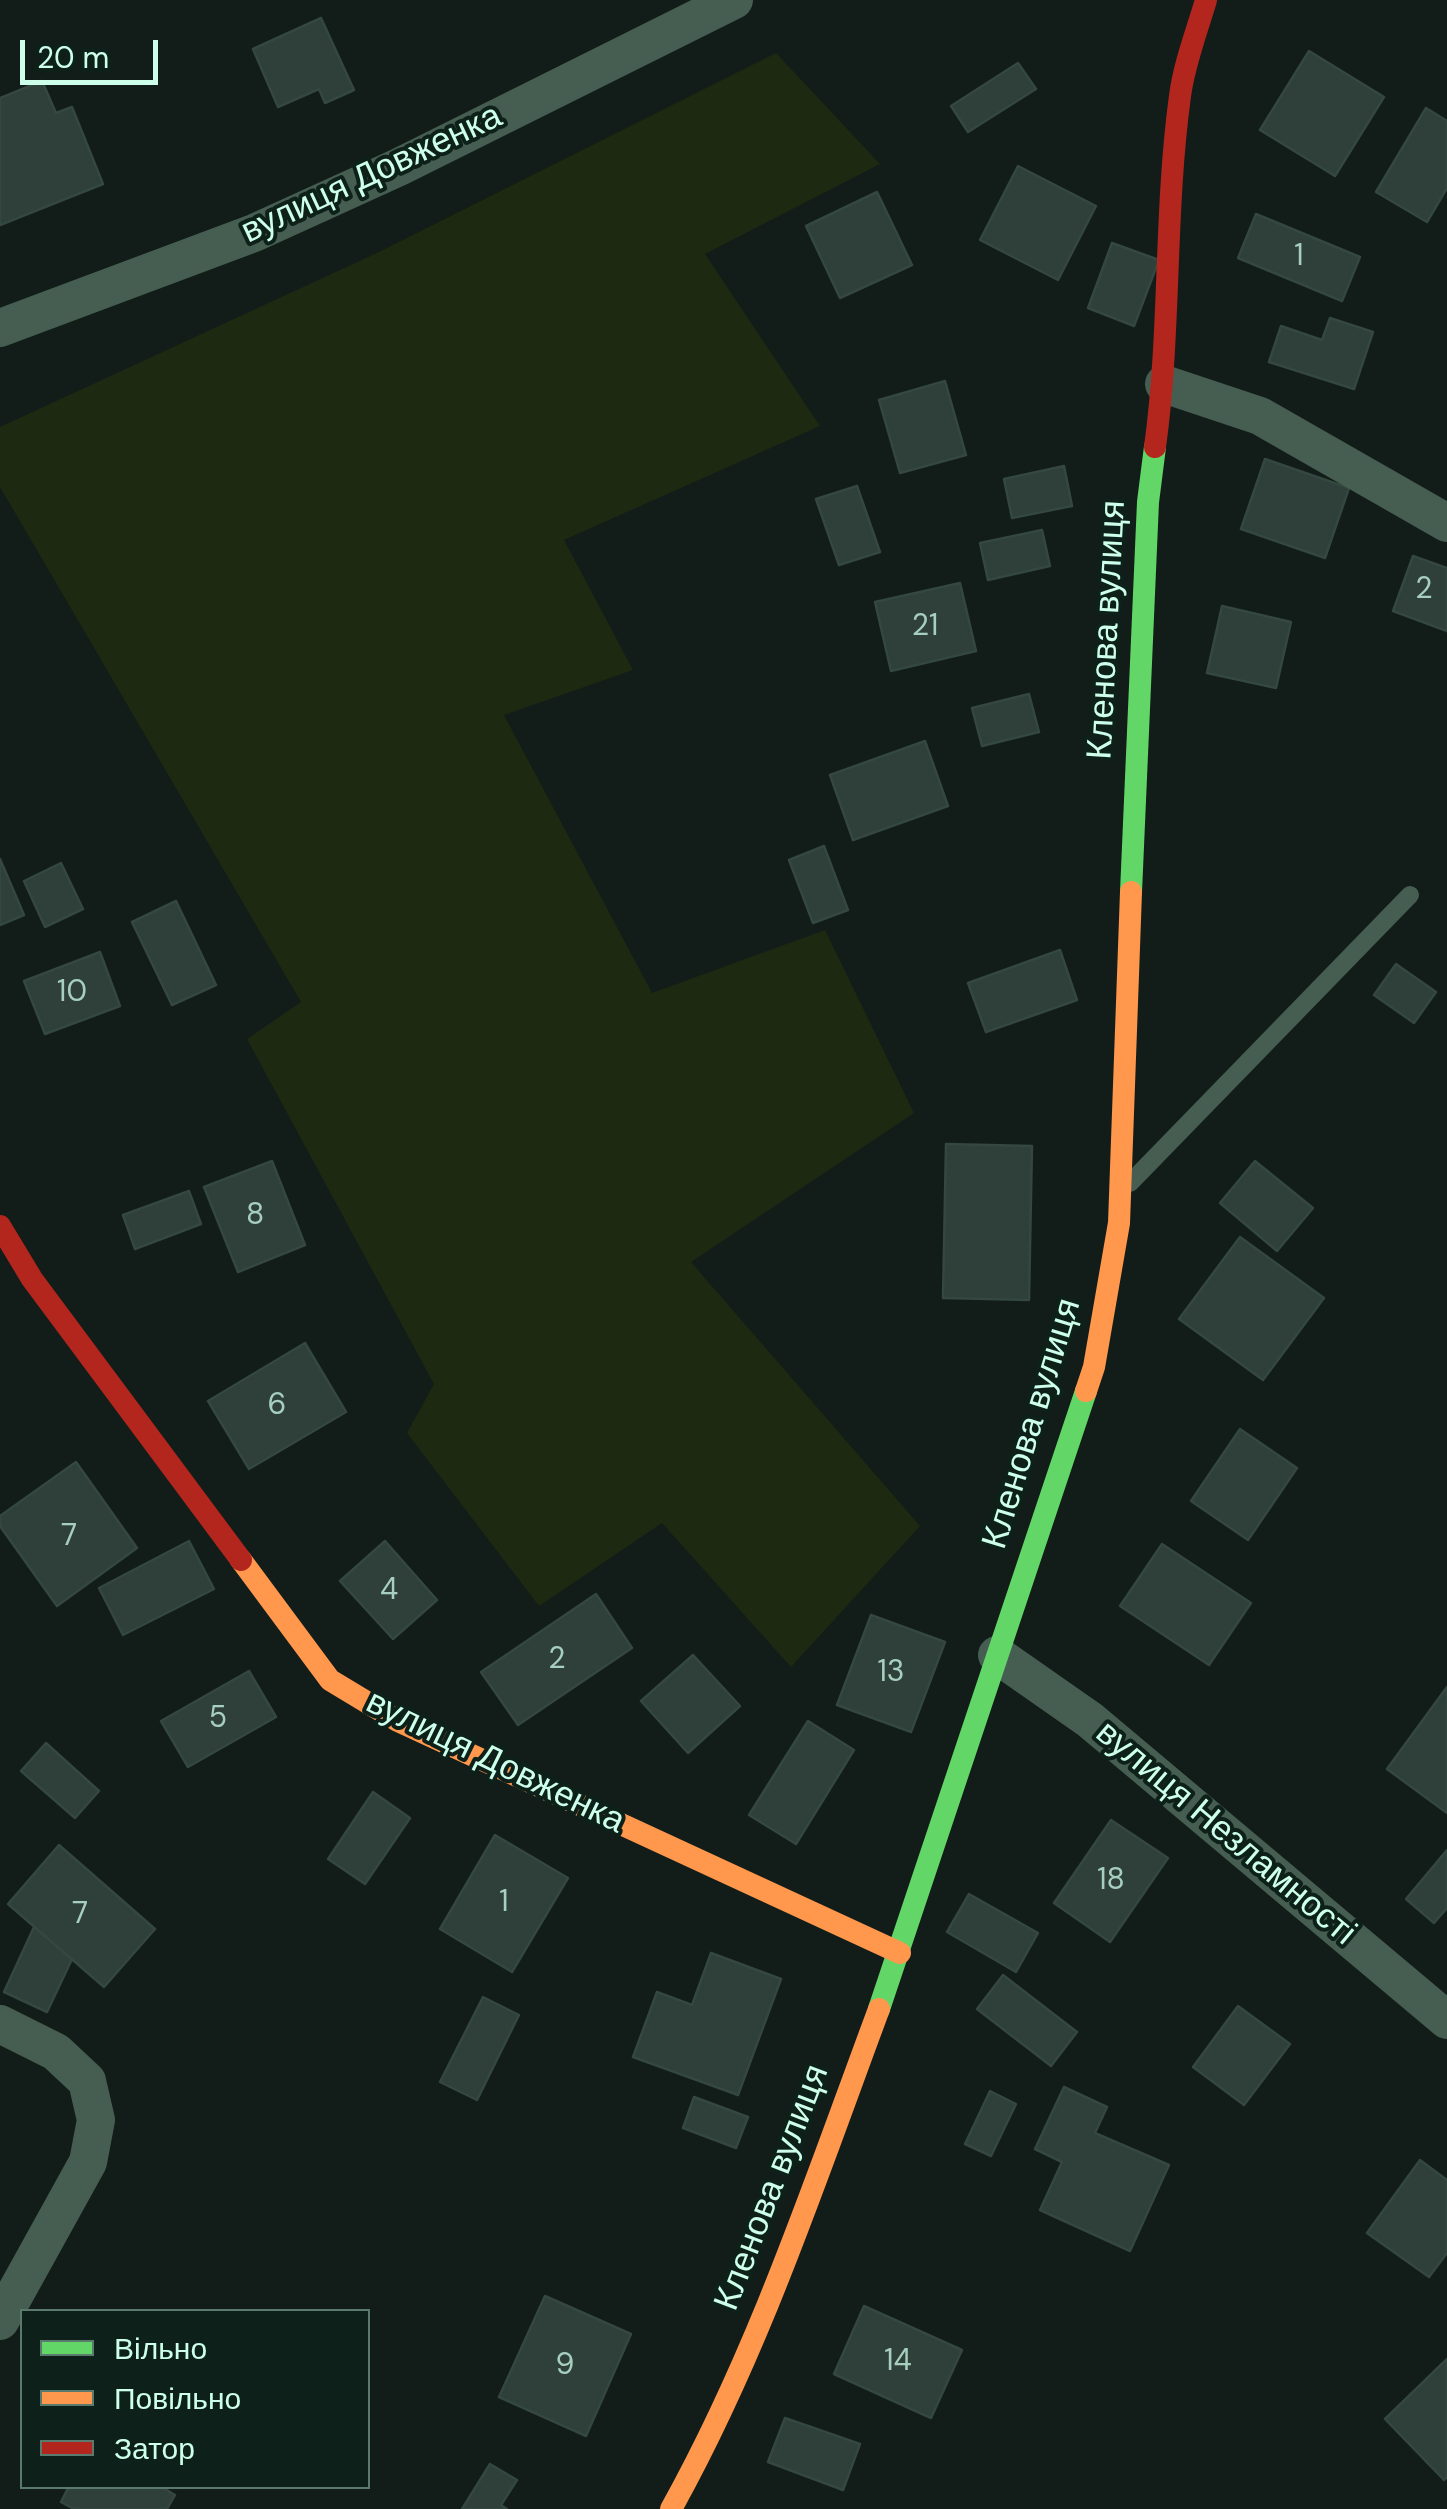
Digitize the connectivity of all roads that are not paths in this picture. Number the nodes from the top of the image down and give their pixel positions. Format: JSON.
{"nodes":[{"id":1,"x":734,"y":0,"type":"edge"},
{"id":2,"x":1206,"y":0,"type":"edge"},
{"id":3,"x":0,"y":328,"type":"edge"},
{"id":4,"x":1164,"y":384,"type":"junction"},
{"id":5,"x":1447,"y":522,"type":"edge"},
{"id":6,"x":1410,"y":895,"type":"dead end"},
{"id":7,"x":1120,"y":1194,"type":"junction"},
{"id":8,"x":0,"y":1226,"type":"edge"},
{"id":9,"x":997,"y":1656,"type":"junction"},
{"id":10,"x":900,"y":1953,"type":"junction"},
{"id":11,"x":1447,"y":2020,"type":"edge"},
{"id":12,"x":0,"y":2024,"type":"edge"},
{"id":13,"x":0,"y":2322,"type":"edge"},
{"id":14,"x":671,"y":2509,"type":"edge"}],
"edges":[{"from":1,"to":3,"type":"street","name":"вулиця Довженка"},
{"from":2,"to":4,"type":"street","name":"Кленова вулиця"},
{"from":4,"to":5,"type":"street"},
{"from":4,"to":7,"type":"street","name":"Кленова вулиця"},
{"from":6,"to":7,"type":"lane"},
{"from":7,"to":9,"type":"street","name":"Кленова вулиця"},
{"from":8,"to":10,"type":"street","name":"вулиця Довженка"},
{"from":9,"to":10,"type":"street","name":"Кленова вулиця"},
{"from":9,"to":11,"type":"street","name":"вулиця Незламності"},
{"from":10,"to":14,"type":"street","name":"Кленова вулиця"},
{"from":12,"to":13,"type":"street"}]}
